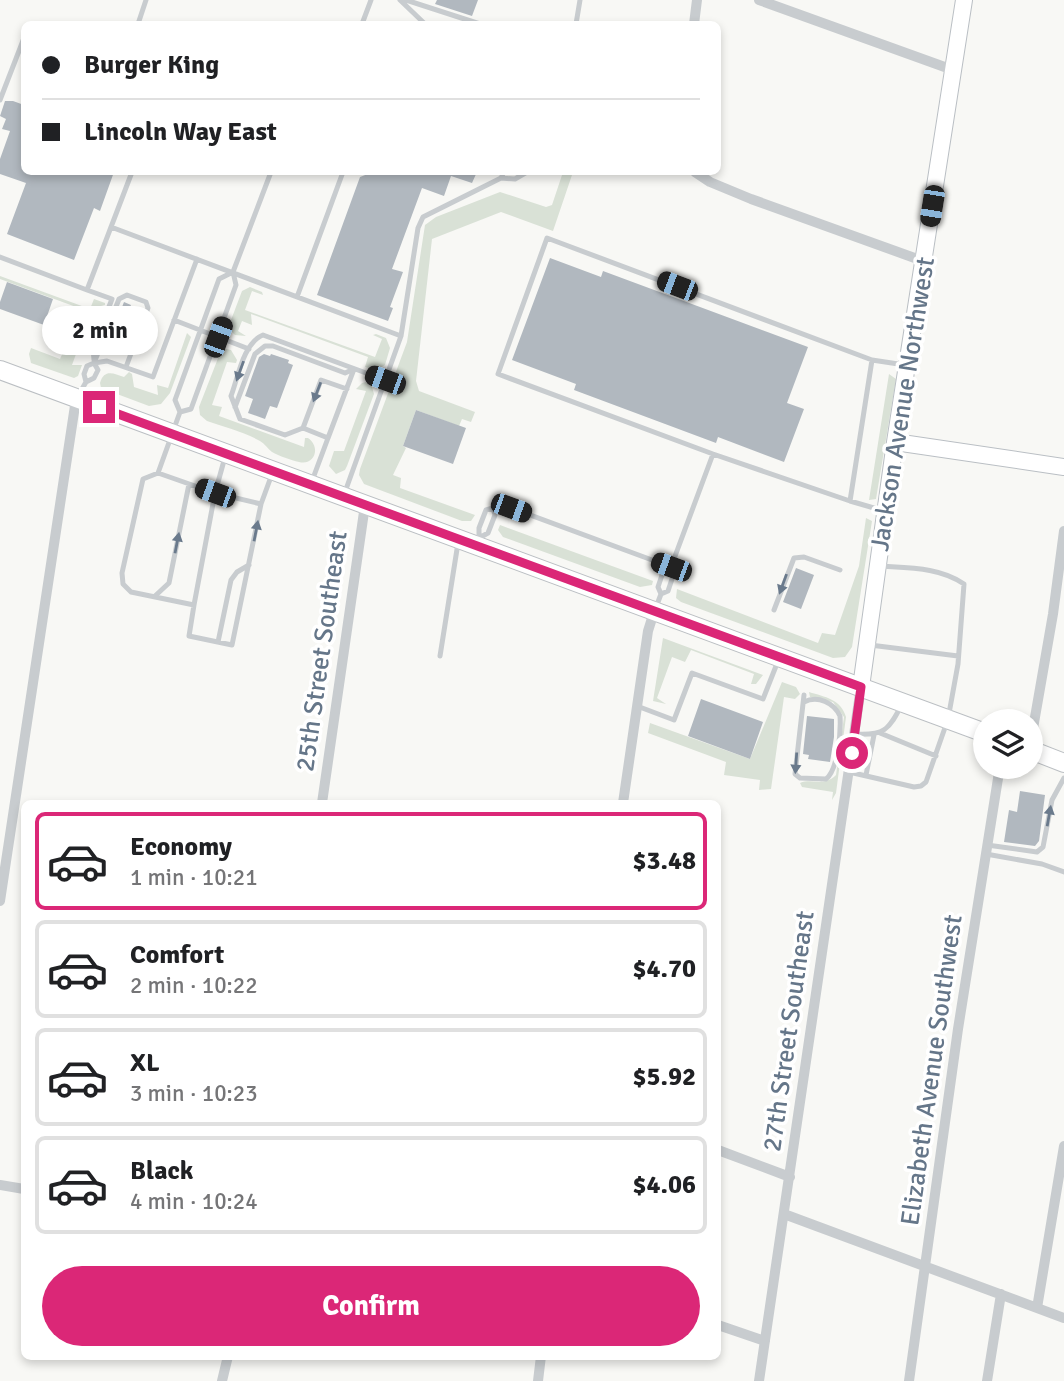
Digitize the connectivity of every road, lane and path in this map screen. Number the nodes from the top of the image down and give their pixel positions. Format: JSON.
{"nodes":[{"id":1,"x":146,"y":0,"type":"edge"},
{"id":2,"x":371,"y":0,"type":"edge"},
{"id":3,"x":400,"y":0,"type":"edge"},
{"id":4,"x":406,"y":0,"type":"edge"},
{"id":5,"x":580,"y":0,"type":"edge"},
{"id":6,"x":697,"y":0,"type":"edge"},
{"id":7,"x":759,"y":0,"type":"edge"},
{"id":8,"x":964,"y":0,"type":"edge"},
{"id":9,"x":139,"y":21,"type":"edge"},
{"id":10,"x":363,"y":21,"type":"edge"},
{"id":11,"x":422,"y":21,"type":"edge"},
{"id":12,"x":471,"y":21,"type":"edge"},
{"id":13,"x":576,"y":21,"type":"edge"},
{"id":14,"x":694,"y":21,"type":"edge"},
{"id":15,"x":21,"y":45,"type":"edge"},
{"id":16,"x":953,"y":70,"type":"junction"},
{"id":17,"x":0,"y":100,"type":"edge"},
{"id":18,"x":131,"y":175,"type":"edge"},
{"id":19,"x":270,"y":175,"type":"edge"},
{"id":20,"x":342,"y":175,"type":"edge"},
{"id":21,"x":502,"y":175,"type":"edge"},
{"id":22,"x":522,"y":175,"type":"edge"},
{"id":23,"x":700,"y":175,"type":"edge"},
{"id":24,"x":111,"y":227,"type":"junction"},
{"id":25,"x":0,"y":257,"type":"edge"},
{"id":26,"x":197,"y":259,"type":"junction"},
{"id":27,"x":923,"y":261,"type":"junction"},
{"id":28,"x":233,"y":272,"type":"junction"},
{"id":29,"x":87,"y":290,"type":"junction"},
{"id":30,"x":297,"y":297,"type":"junction"},
{"id":31,"x":174,"y":320,"type":"junction"},
{"id":32,"x":201,"y":330,"type":"junction"},
{"id":33,"x":401,"y":336,"type":"junction"},
{"id":34,"x":218,"y":337,"type":"junction"},
{"id":35,"x":249,"y":349,"type":"junction"},
{"id":36,"x":872,"y":360,"type":"junction"},
{"id":37,"x":94,"y":363,"type":"junction"},
{"id":38,"x":908,"y":365,"type":"junction"},
{"id":39,"x":126,"y":367,"type":"junction"},
{"id":40,"x":354,"y":369,"type":"junction"},
{"id":41,"x":0,"y":370,"type":"edge"},
{"id":42,"x":385,"y":380,"type":"junction"},
{"id":43,"x":346,"y":389,"type":"junction"},
{"id":44,"x":76,"y":399,"type":"junction"},
{"id":45,"x":235,"y":409,"type":"junction"},
{"id":46,"x":180,"y":412,"type":"junction"},
{"id":47,"x":303,"y":428,"type":"junction"},
{"id":48,"x":172,"y":434,"type":"junction"},
{"id":49,"x":328,"y":438,"type":"junction"},
{"id":50,"x":895,"y":442,"type":"junction"},
{"id":51,"x":226,"y":454,"type":"junction"},
{"id":52,"x":713,"y":454,"type":"junction"},
{"id":53,"x":1064,"y":467,"type":"edge"},
{"id":54,"x":273,"y":472,"type":"junction"},
{"id":55,"x":158,"y":473,"type":"junction"},
{"id":56,"x":189,"y":484,"type":"junction"},
{"id":57,"x":311,"y":485,"type":"junction"},
{"id":58,"x":215,"y":493,"type":"junction"},
{"id":59,"x":343,"y":497,"type":"junction"},
{"id":60,"x":850,"y":501,"type":"junction"},
{"id":61,"x":261,"y":504,"type":"junction"},
{"id":62,"x":365,"y":505,"type":"junction"},
{"id":63,"x":493,"y":508,"type":"junction"},
{"id":64,"x":885,"y":511,"type":"junction"},
{"id":65,"x":1064,"y":531,"type":"edge"},
{"id":66,"x":471,"y":541,"type":"junction"},
{"id":67,"x":249,"y":565,"type":"junction"},
{"id":68,"x":877,"y":566,"type":"junction"},
{"id":69,"x":671,"y":569,"type":"junction"},
{"id":70,"x":840,"y":570,"type":"dead end"},
{"id":71,"x":661,"y":594,"type":"junction"},
{"id":72,"x":155,"y":596,"type":"junction"},
{"id":73,"x":194,"y":605,"type":"junction"},
{"id":74,"x":774,"y":610,"type":"dead end"},
{"id":75,"x":654,"y":612,"type":"junction"},
{"id":76,"x":1058,"y":616,"type":"edge"},
{"id":77,"x":218,"y":642,"type":"junction"},
{"id":78,"x":867,"y":644,"type":"junction"},
{"id":79,"x":440,"y":656,"type":"dead end"},
{"id":80,"x":958,"y":656,"type":"junction"},
{"id":81,"x":779,"y":658,"type":"junction"},
{"id":82,"x":861,"y":687,"type":"junction"},
{"id":83,"x":804,"y":699,"type":"joint"},
{"id":84,"x":903,"y":703,"type":"junction"},
{"id":85,"x":637,"y":706,"type":"junction"},
{"id":86,"x":1038,"y":709,"type":"edge"},
{"id":87,"x":948,"y":719,"type":"junction"},
{"id":88,"x":973,"y":728,"type":"edge"},
{"id":89,"x":854,"y":734,"type":"junction"},
{"id":90,"x":877,"y":734,"type":"junction"},
{"id":91,"x":1043,"y":755,"type":"edge"},
{"id":92,"x":936,"y":756,"type":"junction"},
{"id":93,"x":1064,"y":763,"type":"edge"},
{"id":94,"x":849,"y":772,"type":"junction"},
{"id":95,"x":866,"y":775,"type":"junction"},
{"id":96,"x":998,"y":779,"type":"edge"},
{"id":97,"x":1064,"y":779,"type":"edge"},
{"id":98,"x":321,"y":800,"type":"edge"},
{"id":99,"x":623,"y":800,"type":"edge"},
{"id":100,"x":1044,"y":848,"type":"junction"},
{"id":101,"x":986,"y":850,"type":"junction"},
{"id":102,"x":1042,"y":863,"type":"junction"},
{"id":103,"x":1064,"y":872,"type":"edge"},
{"id":104,"x":0,"y":901,"type":"edge"},
{"id":105,"x":1064,"y":1146,"type":"edge"},
{"id":106,"x":721,"y":1151,"type":"edge"},
{"id":107,"x":790,"y":1177,"type":"junction"},
{"id":108,"x":0,"y":1185,"type":"edge"},
{"id":109,"x":21,"y":1188,"type":"edge"},
{"id":110,"x":784,"y":1214,"type":"junction"},
{"id":111,"x":1059,"y":1214,"type":"edge"},
{"id":112,"x":926,"y":1266,"type":"junction"},
{"id":113,"x":1001,"y":1294,"type":"junction"},
{"id":114,"x":1037,"y":1308,"type":"junction"},
{"id":115,"x":1064,"y":1318,"type":"edge"},
{"id":116,"x":721,"y":1326,"type":"edge"},
{"id":117,"x":765,"y":1341,"type":"junction"},
{"id":118,"x":227,"y":1360,"type":"edge"},
{"id":119,"x":541,"y":1360,"type":"edge"},
{"id":120,"x":222,"y":1381,"type":"edge"},
{"id":121,"x":538,"y":1381,"type":"edge"},
{"id":122,"x":760,"y":1381,"type":"edge"},
{"id":123,"x":909,"y":1381,"type":"edge"},
{"id":124,"x":987,"y":1381,"type":"edge"}],
"edges":[{"from":1,"to":9,"type":"lane"},
{"from":2,"to":10,"type":"lane"},
{"from":3,"to":11,"type":"lane"},
{"from":4,"to":12,"type":"lane"},
{"from":5,"to":13,"type":"lane"},
{"from":6,"to":14,"type":"street"},
{"from":7,"to":16,"type":"street"},
{"from":8,"to":16,"type":"street","name":"Jackson Avenue Northwest"},
{"from":15,"to":17,"type":"lane"},
{"from":16,"to":27,"type":"street","name":"Jackson Avenue Northwest"},
{"from":18,"to":24,"type":"lane"},
{"from":19,"to":28,"type":"lane"},
{"from":20,"to":30,"type":"lane"},
{"from":21,"to":22,"type":"lane"},
{"from":21,"to":33,"type":"lane"},
{"from":23,"to":27,"type":"street"},
{"from":24,"to":26,"type":"lane"},
{"from":24,"to":29,"type":"lane"},
{"from":25,"to":29,"type":"lane"},
{"from":26,"to":28,"type":"lane"},
{"from":26,"to":31,"type":"lane"},
{"from":27,"to":38,"type":"street","name":"Jackson Avenue Northwest"},
{"from":28,"to":30,"type":"lane"},
{"from":28,"to":32,"type":"lane"},
{"from":28,"to":34,"type":"lane"},
{"from":29,"to":37,"type":"lane"},
{"from":30,"to":33,"type":"lane"},
{"from":31,"to":32,"type":"lane"},
{"from":31,"to":39,"type":"lane"},
{"from":32,"to":34,"type":"lane"},
{"from":32,"to":46,"type":"lane"},
{"from":33,"to":42,"type":"lane"},
{"from":34,"to":35,"type":"lane"},
{"from":34,"to":46,"type":"lane"},
{"from":35,"to":40,"type":"lane"},
{"from":35,"to":45,"type":"lane","one_way":true},
{"from":36,"to":38,"type":"lane"},
{"from":36,"to":52,"type":"lane"},
{"from":36,"to":60,"type":"lane"},
{"from":37,"to":39,"type":"lane"},
{"from":37,"to":39,"type":"lane"},
{"from":37,"to":44,"type":"lane"},
{"from":38,"to":50,"type":"street","name":"Jackson Avenue Northwest"},
{"from":40,"to":42,"type":"lane"},
{"from":40,"to":43,"type":"lane"},
{"from":40,"to":45,"type":"lane"},
{"from":41,"to":44,"type":"main road"},
{"from":42,"to":59,"type":"lane"},
{"from":43,"to":47,"type":"lane","one_way":true},
{"from":43,"to":49,"type":"lane"},
{"from":44,"to":48,"type":"main road"},
{"from":44,"to":104,"type":"street"},
{"from":45,"to":47,"type":"lane"},
{"from":46,"to":48,"type":"lane"},
{"from":47,"to":49,"type":"lane"},
{"from":48,"to":51,"type":"main road"},
{"from":48,"to":55,"type":"lane"},
{"from":49,"to":57,"type":"lane"},
{"from":50,"to":53,"type":"street"},
{"from":50,"to":64,"type":"street","name":"Jackson Avenue Northwest"},
{"from":51,"to":54,"type":"main road"},
{"from":51,"to":58,"type":"lane"},
{"from":52,"to":60,"type":"lane"},
{"from":52,"to":69,"type":"lane"},
{"from":54,"to":57,"type":"main road"},
{"from":54,"to":61,"type":"lane"},
{"from":55,"to":56,"type":"lane"},
{"from":55,"to":72,"type":"lane"},
{"from":56,"to":58,"type":"lane"},
{"from":72,"to":56,"type":"lane","one_way":true},
{"from":57,"to":59,"type":"main road"},
{"from":58,"to":61,"type":"lane"},
{"from":58,"to":73,"type":"lane"},
{"from":59,"to":62,"type":"main road"},
{"from":60,"to":64,"type":"lane"},
{"from":67,"to":61,"type":"lane","one_way":true},
{"from":62,"to":66,"type":"main road"},
{"from":62,"to":98,"type":"street","name":"25th Street Southeast"},
{"from":63,"to":66,"type":"lane"},
{"from":63,"to":66,"type":"lane"},
{"from":63,"to":69,"type":"lane"},
{"from":64,"to":68,"type":"street","name":"Jackson Avenue Northwest"},
{"from":65,"to":76,"type":"street"},
{"from":66,"to":75,"type":"main road"},
{"from":66,"to":79,"type":"lane"},
{"from":67,"to":77,"type":"lane"},
{"from":67,"to":77,"type":"lane"},
{"from":68,"to":78,"type":"street","name":"Jackson Avenue Northwest"},
{"from":68,"to":80,"type":"lane"},
{"from":69,"to":71,"type":"lane"},
{"from":69,"to":71,"type":"lane"},
{"from":70,"to":74,"type":"lane","one_way":true},
{"from":71,"to":75,"type":"lane"},
{"from":72,"to":73,"type":"lane"},
{"from":73,"to":77,"type":"lane"},
{"from":75,"to":81,"type":"main road"},
{"from":75,"to":85,"type":"street"},
{"from":76,"to":86,"type":"street"},
{"from":78,"to":80,"type":"lane"},
{"from":78,"to":82,"type":"street","name":"Jackson Avenue Northwest"},
{"from":80,"to":87,"type":"lane"},
{"from":81,"to":82,"type":"main road"},
{"from":81,"to":85,"type":"lane"},
{"from":82,"to":84,"type":"main road"},
{"from":82,"to":89,"type":"street","name":"27th Street Southeast"},
{"from":83,"to":83,"type":"lane","one_way":true},
{"from":84,"to":87,"type":"main road"},
{"from":84,"to":90,"type":"lane"},
{"from":85,"to":99,"type":"street"},
{"from":87,"to":88,"type":"main road"},
{"from":87,"to":92,"type":"lane"},
{"from":89,"to":90,"type":"lane"},
{"from":89,"to":94,"type":"street","name":"27th Street Southeast"},
{"from":90,"to":92,"type":"lane"},
{"from":90,"to":95,"type":"lane"},
{"from":91,"to":93,"type":"main road"},
{"from":92,"to":95,"type":"lane"},
{"from":94,"to":95,"type":"lane"},
{"from":94,"to":107,"type":"street","name":"27th Street Southeast"},
{"from":96,"to":101,"type":"street","name":"Elizabeth Avenue Southwest"},
{"from":100,"to":97,"type":"lane","one_way":true},
{"from":100,"to":101,"type":"lane"},
{"from":100,"to":102,"type":"lane"},
{"from":101,"to":102,"type":"lane"},
{"from":101,"to":112,"type":"street","name":"Elizabeth Avenue Southwest"},
{"from":102,"to":103,"type":"lane"},
{"from":105,"to":111,"type":"street"},
{"from":106,"to":107,"type":"street"},
{"from":107,"to":110,"type":"street","name":"27th Street Southeast"},
{"from":108,"to":109,"type":"street"},
{"from":110,"to":112,"type":"street"},
{"from":110,"to":117,"type":"street","name":"27th Street Southeast"},
{"from":111,"to":114,"type":"street"},
{"from":112,"to":113,"type":"street"},
{"from":112,"to":123,"type":"street","name":"Elizabeth Avenue Southwest"},
{"from":113,"to":114,"type":"street"},
{"from":113,"to":124,"type":"street"},
{"from":114,"to":115,"type":"street"},
{"from":116,"to":117,"type":"street"},
{"from":117,"to":122,"type":"street","name":"27th Street Southeast"},
{"from":118,"to":120,"type":"street"},
{"from":119,"to":121,"type":"street"}]}
